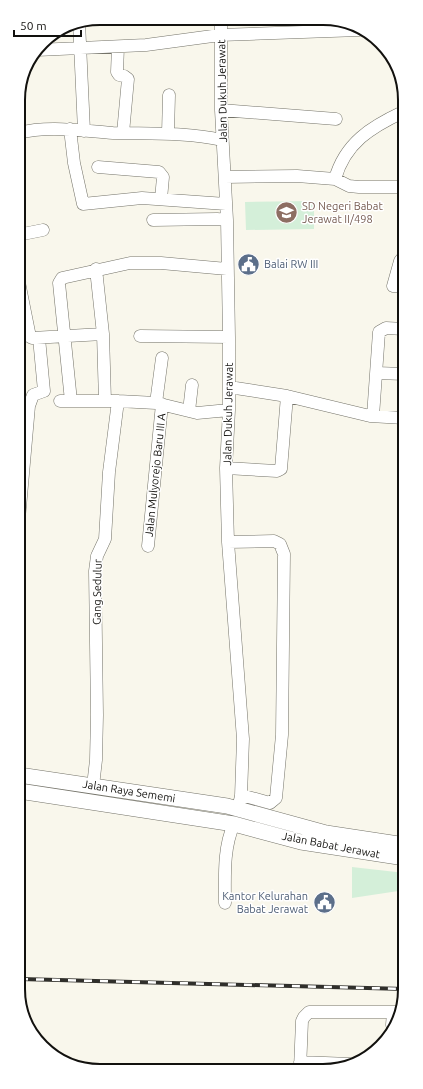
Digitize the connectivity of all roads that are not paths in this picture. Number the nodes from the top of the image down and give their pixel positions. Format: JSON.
{"nodes":[{"id":1,"x":221,"y":25,"type":"edge"},
{"id":2,"x":79,"y":28,"type":"edge"},
{"id":3,"x":350,"y":30,"type":"edge"},
{"id":4,"x":220,"y":35,"type":"junction"},
{"id":5,"x":118,"y":47,"type":"junction"},
{"id":6,"x":81,"y":49,"type":"junction"},
{"id":7,"x":44,"y":50,"type":"edge"},
{"id":8,"x":169,"y":95,"type":"dead end"},
{"id":9,"x":221,"y":110,"type":"junction"},
{"id":10,"x":398,"y":114,"type":"edge"},
{"id":11,"x":336,"y":119,"type":"dead end"},
{"id":12,"x":70,"y":129,"type":"junction"},
{"id":13,"x":25,"y":132,"type":"edge"},
{"id":14,"x":84,"y":132,"type":"junction"},
{"id":15,"x":123,"y":133,"type":"junction"},
{"id":16,"x":168,"y":133,"type":"junction"},
{"id":17,"x":222,"y":140,"type":"junction"},
{"id":18,"x":98,"y":167,"type":"dead end"},
{"id":19,"x":225,"y":177,"type":"junction"},
{"id":20,"x":335,"y":179,"type":"junction"},
{"id":21,"x":398,"y":187,"type":"edge"},
{"id":22,"x":162,"y":199,"type":"junction"},
{"id":23,"x":226,"y":204,"type":"junction"},
{"id":24,"x":153,"y":220,"type":"dead end"},
{"id":25,"x":227,"y":220,"type":"junction"},
{"id":26,"x":42,"y":230,"type":"dead end"},
{"id":27,"x":25,"y":234,"type":"edge"},
{"id":28,"x":398,"y":267,"type":"edge"},
{"id":29,"x":96,"y":269,"type":"junction"},
{"id":30,"x":227,"y":269,"type":"junction"},
{"id":31,"x":398,"y":286,"type":"edge"},
{"id":32,"x":25,"y":315,"type":"edge"},
{"id":33,"x":398,"y":329,"type":"edge"},
{"id":34,"x":103,"y":334,"type":"junction"},
{"id":35,"x":64,"y":336,"type":"junction"},
{"id":36,"x":140,"y":336,"type":"dead end"},
{"id":37,"x":229,"y":337,"type":"junction"},
{"id":38,"x":39,"y":338,"type":"junction"},
{"id":39,"x":162,"y":358,"type":"dead end"},
{"id":40,"x":377,"y":373,"type":"junction"},
{"id":41,"x":398,"y":374,"type":"edge"},
{"id":42,"x":192,"y":385,"type":"dead end"},
{"id":43,"x":229,"y":388,"type":"junction"},
{"id":44,"x":287,"y":396,"type":"junction"},
{"id":45,"x":105,"y":401,"type":"junction"},
{"id":46,"x":118,"y":401,"type":"junction"},
{"id":47,"x":159,"y":403,"type":"junction"},
{"id":48,"x":229,"y":410,"type":"junction"},
{"id":49,"x":189,"y":412,"type":"junction"},
{"id":50,"x":373,"y":416,"type":"junction"},
{"id":51,"x":398,"y":418,"type":"edge"},
{"id":52,"x":25,"y":457,"type":"edge"},
{"id":53,"x":226,"y":468,"type":"junction"},
{"id":54,"x":228,"y":542,"type":"junction"},
{"id":55,"x":148,"y":546,"type":"dead end"},
{"id":56,"x":25,"y":776,"type":"edge"},
{"id":57,"x":94,"y":780,"type":"junction"},
{"id":58,"x":25,"y":792,"type":"edge"},
{"id":59,"x":240,"y":800,"type":"junction"},
{"id":60,"x":234,"y":824,"type":"junction"},
{"id":61,"x":398,"y":844,"type":"edge"},
{"id":62,"x":398,"y":857,"type":"edge"},
{"id":63,"x":225,"y":903,"type":"dead end"},
{"id":64,"x":394,"y":1012,"type":"edge"},
{"id":65,"x":300,"y":1064,"type":"edge"}],
"edges":[{"from":1,"to":4,"type":"street","name":"Jalan Dukuh Jerawat"},
{"from":2,"to":6,"type":"street"},
{"from":3,"to":4,"type":"street"},
{"from":4,"to":5,"type":"street"},
{"from":4,"to":9,"type":"street","name":"Jalan Dukuh Jerawat"},
{"from":5,"to":6,"type":"street"},
{"from":5,"to":15,"type":"street"},
{"from":6,"to":7,"type":"street"},
{"from":6,"to":14,"type":"street"},
{"from":8,"to":16,"type":"street"},
{"from":9,"to":11,"type":"street"},
{"from":9,"to":17,"type":"street","name":"Jalan Dukuh Jerawat"},
{"from":10,"to":20,"type":"street"},
{"from":12,"to":13,"type":"street"},
{"from":12,"to":14,"type":"street"},
{"from":12,"to":22,"type":"street"},
{"from":14,"to":15,"type":"street"},
{"from":15,"to":16,"type":"street"},
{"from":16,"to":17,"type":"street"},
{"from":17,"to":19,"type":"street","name":"Jalan Dukuh Jerawat"},
{"from":18,"to":22,"type":"street"},
{"from":19,"to":20,"type":"street"},
{"from":19,"to":23,"type":"street","name":"Jalan Dukuh Jerawat"},
{"from":20,"to":21,"type":"street"},
{"from":22,"to":23,"type":"street"},
{"from":23,"to":25,"type":"street","name":"Jalan Dukuh Jerawat"},
{"from":24,"to":25,"type":"street"},
{"from":25,"to":30,"type":"street","name":"Jalan Dukuh Jerawat"},
{"from":26,"to":27,"type":"street"},
{"from":28,"to":31,"type":"street"},
{"from":29,"to":30,"type":"street"},
{"from":29,"to":34,"type":"street"},
{"from":29,"to":35,"type":"street"},
{"from":30,"to":37,"type":"street","name":"Jalan Dukuh Jerawat"},
{"from":32,"to":38,"type":"street"},
{"from":33,"to":40,"type":"street"},
{"from":34,"to":35,"type":"street"},
{"from":34,"to":45,"type":"street"},
{"from":35,"to":38,"type":"street"},
{"from":35,"to":45,"type":"street"},
{"from":36,"to":37,"type":"street"},
{"from":37,"to":43,"type":"street","name":"Jalan Dukuh Jerawat"},
{"from":38,"to":52,"type":"street"},
{"from":39,"to":47,"type":"street","name":"Jalan Mulyorejo Baru III A"},
{"from":40,"to":41,"type":"street"},
{"from":40,"to":50,"type":"street"},
{"from":42,"to":49,"type":"street"},
{"from":43,"to":44,"type":"street"},
{"from":43,"to":48,"type":"street","name":"Jalan Dukuh Jerawat"},
{"from":44,"to":50,"type":"street"},
{"from":44,"to":53,"type":"street"},
{"from":45,"to":46,"type":"street"},
{"from":46,"to":47,"type":"street"},
{"from":46,"to":57,"type":"street","name":"Gang Sedulur"},
{"from":47,"to":49,"type":"street"},
{"from":47,"to":55,"type":"street","name":"Jalan Mulyorejo Baru III A"},
{"from":48,"to":49,"type":"street"},
{"from":48,"to":53,"type":"street","name":"Jalan Dukuh Jerawat"},
{"from":50,"to":51,"type":"street"},
{"from":53,"to":54,"type":"street","name":"Jalan Dukuh Jerawat"},
{"from":54,"to":59,"type":"street","name":"Jalan Dukuh Jerawat"},
{"from":54,"to":59,"type":"street"},
{"from":56,"to":57,"type":"main road","name":"Jalan Raya Sememi"},
{"from":57,"to":59,"type":"main road","name":"Jalan Raya Sememi"},
{"from":58,"to":60,"type":"main road","name":"Jalan Raya Sememi"},
{"from":59,"to":61,"type":"main road","name":"Jalan Babat Jerawat"},
{"from":60,"to":62,"type":"main road","name":"Jalan Babat Jerawat"},
{"from":60,"to":63,"type":"street"},
{"from":64,"to":65,"type":"street"}]}
